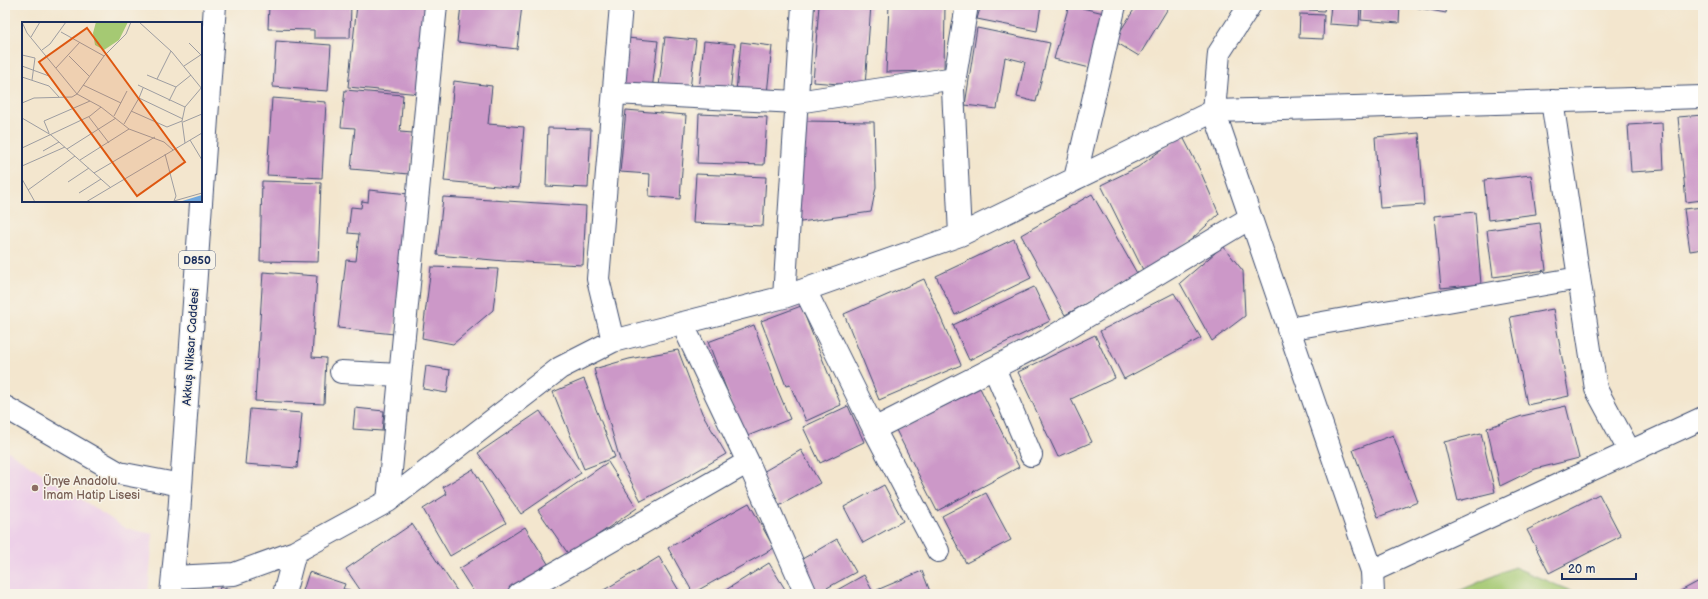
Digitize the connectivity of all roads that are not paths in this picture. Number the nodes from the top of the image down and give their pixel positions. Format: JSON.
{"nodes":[{"id":1,"x":215,"y":5,"type":"edge"},
{"id":2,"x":436,"y":5,"type":"edge"},
{"id":3,"x":621,"y":5,"type":"edge"},
{"id":4,"x":803,"y":5,"type":"edge"},
{"id":5,"x":967,"y":5,"type":"edge"},
{"id":6,"x":1115,"y":5,"type":"edge"},
{"id":7,"x":1250,"y":5,"type":"edge"},
{"id":8,"x":954,"y":78,"type":"junction"},
{"id":9,"x":614,"y":93,"type":"junction"},
{"id":10,"x":1703,"y":97,"type":"edge"},
{"id":11,"x":1552,"y":101,"type":"junction"},
{"id":12,"x":797,"y":102,"type":"junction"},
{"id":13,"x":1214,"y":111,"type":"junction"},
{"id":14,"x":1075,"y":179,"type":"junction"},
{"id":15,"x":202,"y":188,"type":"edge"},
{"id":16,"x":201,"y":202,"type":"edge"},
{"id":17,"x":1250,"y":218,"type":"junction"},
{"id":18,"x":960,"y":235,"type":"junction"},
{"id":19,"x":1579,"y":278,"type":"junction"},
{"id":20,"x":805,"y":290,"type":"junction"},
{"id":21,"x":784,"y":297,"type":"junction"},
{"id":22,"x":682,"y":323,"type":"junction"},
{"id":23,"x":1288,"y":329,"type":"junction"},
{"id":24,"x":613,"y":341,"type":"junction"},
{"id":25,"x":994,"y":368,"type":"junction"},
{"id":26,"x":341,"y":372,"type":"dead end"},
{"id":27,"x":400,"y":375,"type":"junction"},
{"id":28,"x":5,"y":407,"type":"edge"},
{"id":29,"x":1703,"y":418,"type":"edge"},
{"id":30,"x":874,"y":429,"type":"junction"},
{"id":31,"x":1630,"y":452,"type":"junction"},
{"id":32,"x":1031,"y":455,"type":"dead end"},
{"id":33,"x":748,"y":462,"type":"junction"},
{"id":34,"x":181,"y":484,"type":"junction"},
{"id":35,"x":388,"y":501,"type":"junction"},
{"id":36,"x":938,"y":551,"type":"dead end"},
{"id":37,"x":295,"y":552,"type":"junction"},
{"id":38,"x":1372,"y":571,"type":"junction"},
{"id":39,"x":172,"y":586,"type":"edge"},
{"id":40,"x":284,"y":594,"type":"edge"},
{"id":41,"x":519,"y":594,"type":"edge"},
{"id":42,"x":806,"y":594,"type":"edge"},
{"id":43,"x":1373,"y":594,"type":"edge"}],
"edges":[{"from":1,"to":15,"type":"street","name":"Akkuş Niksar Caddesi","number":"D850"},
{"from":2,"to":27,"type":"street"},
{"from":3,"to":9,"type":"street"},
{"from":4,"to":12,"type":"street"},
{"from":5,"to":8,"type":"street"},
{"from":6,"to":14,"type":"street"},
{"from":7,"to":13,"type":"street"},
{"from":8,"to":12,"type":"street"},
{"from":8,"to":18,"type":"street"},
{"from":9,"to":12,"type":"street"},
{"from":9,"to":24,"type":"street"},
{"from":10,"to":11,"type":"street"},
{"from":11,"to":13,"type":"street"},
{"from":11,"to":19,"type":"street"},
{"from":12,"to":21,"type":"street"},
{"from":13,"to":14,"type":"street"},
{"from":13,"to":17,"type":"street"},
{"from":14,"to":18,"type":"street"},
{"from":16,"to":34,"type":"street","name":"Akkuş Niksar Caddesi","number":"D850"},
{"from":17,"to":23,"type":"street"},
{"from":17,"to":25,"type":"street"},
{"from":18,"to":20,"type":"street"},
{"from":19,"to":23,"type":"street"},
{"from":19,"to":31,"type":"street"},
{"from":20,"to":21,"type":"street"},
{"from":20,"to":30,"type":"street"},
{"from":21,"to":22,"type":"street"},
{"from":22,"to":24,"type":"street"},
{"from":22,"to":33,"type":"street"},
{"from":23,"to":38,"type":"street"},
{"from":24,"to":35,"type":"street"},
{"from":25,"to":30,"type":"street"},
{"from":25,"to":32,"type":"street"},
{"from":26,"to":27,"type":"street"},
{"from":27,"to":35,"type":"street"},
{"from":28,"to":34,"type":"street"},
{"from":29,"to":31,"type":"street"},
{"from":30,"to":36,"type":"street"},
{"from":31,"to":38,"type":"street"},
{"from":33,"to":41,"type":"street"},
{"from":33,"to":42,"type":"street"},
{"from":34,"to":39,"type":"street","name":"Akkuş Niksar Caddesi","number":"D850"},
{"from":35,"to":37,"type":"street"},
{"from":37,"to":39,"type":"street"},
{"from":37,"to":40,"type":"street"},
{"from":38,"to":43,"type":"street"}]}
